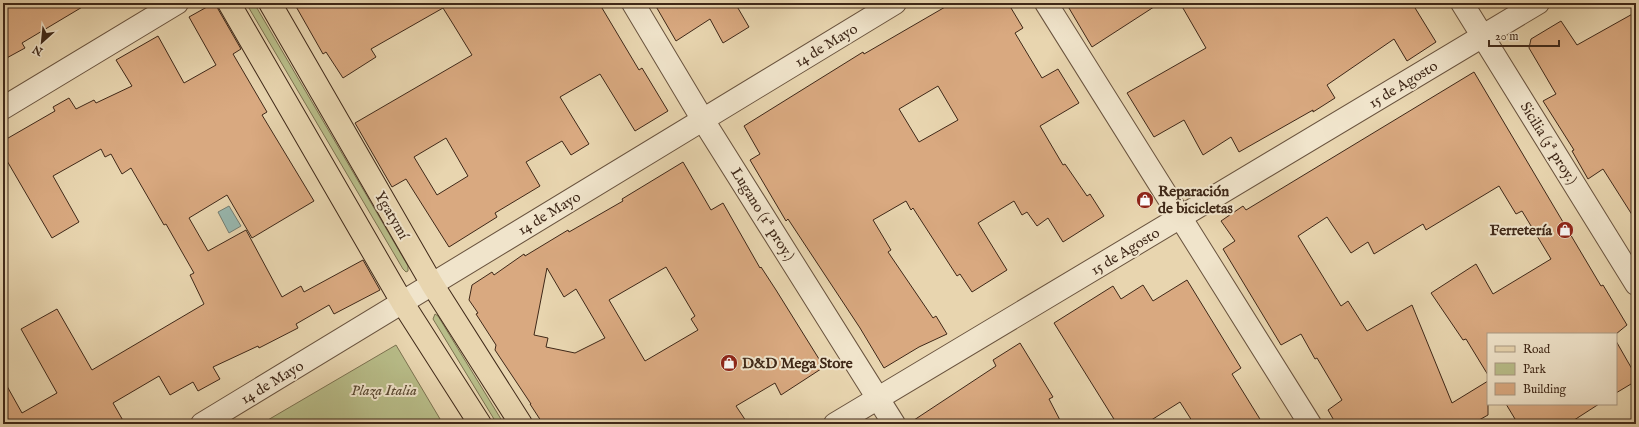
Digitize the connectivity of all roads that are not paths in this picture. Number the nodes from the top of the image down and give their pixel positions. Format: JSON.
{"nodes":[{"id":1,"x":177,"y":3,"type":"edge"},
{"id":2,"x":229,"y":3,"type":"edge"},
{"id":3,"x":270,"y":3,"type":"edge"},
{"id":4,"x":634,"y":3,"type":"edge"},
{"id":5,"x":895,"y":3,"type":"edge"},
{"id":6,"x":1046,"y":3,"type":"edge"},
{"id":7,"x":1462,"y":3,"type":"edge"},
{"id":8,"x":1538,"y":3,"type":"edge"},
{"id":9,"x":1482,"y":36,"type":"junction"},
{"id":10,"x":3,"y":108,"type":"edge"},
{"id":11,"x":704,"y":120,"type":"junction"},
{"id":12,"x":1181,"y":217,"type":"junction"},
{"id":13,"x":432,"y":284,"type":"junction"},
{"id":14,"x":1636,"y":284,"type":"edge"},
{"id":15,"x":402,"y":302,"type":"junction"},
{"id":16,"x":878,"y":398,"type":"junction"},
{"id":17,"x":202,"y":424,"type":"edge"},
{"id":18,"x":480,"y":424,"type":"edge"},
{"id":19,"x":521,"y":424,"type":"edge"},
{"id":20,"x":835,"y":424,"type":"edge"},
{"id":21,"x":894,"y":424,"type":"edge"},
{"id":22,"x":1310,"y":424,"type":"edge"}],
"edges":[{"from":1,"to":10,"type":"street"},
{"from":2,"to":15,"type":"main road"},
{"from":3,"to":13,"type":"main road","name":"Ygatymí"},
{"from":4,"to":11,"type":"street","name":"Lugano (1ª proy.)"},
{"from":5,"to":11,"type":"street","name":"14 de Mayo"},
{"from":6,"to":12,"type":"street"},
{"from":7,"to":9,"type":"street","name":"Sicilia (3ª proy.)"},
{"from":8,"to":9,"type":"street","name":"15 de Agosto"},
{"from":9,"to":12,"type":"street","name":"15 de Agosto"},
{"from":9,"to":14,"type":"street","name":"Sicilia (3ª proy.)"},
{"from":11,"to":13,"type":"street","name":"14 de Mayo"},
{"from":11,"to":16,"type":"street","name":"Lugano (1ª proy.)"},
{"from":12,"to":16,"type":"street","name":"15 de Agosto"},
{"from":12,"to":22,"type":"street"},
{"from":13,"to":15,"type":"street","name":"14 de Mayo"},
{"from":13,"to":19,"type":"main road","name":"Ygatymí"},
{"from":15,"to":17,"type":"street","name":"14 de Mayo"},
{"from":15,"to":18,"type":"main road"},
{"from":16,"to":20,"type":"street","name":"15 de Agosto"},
{"from":16,"to":21,"type":"street","name":"Lugano (1ª proy.)"}]}
